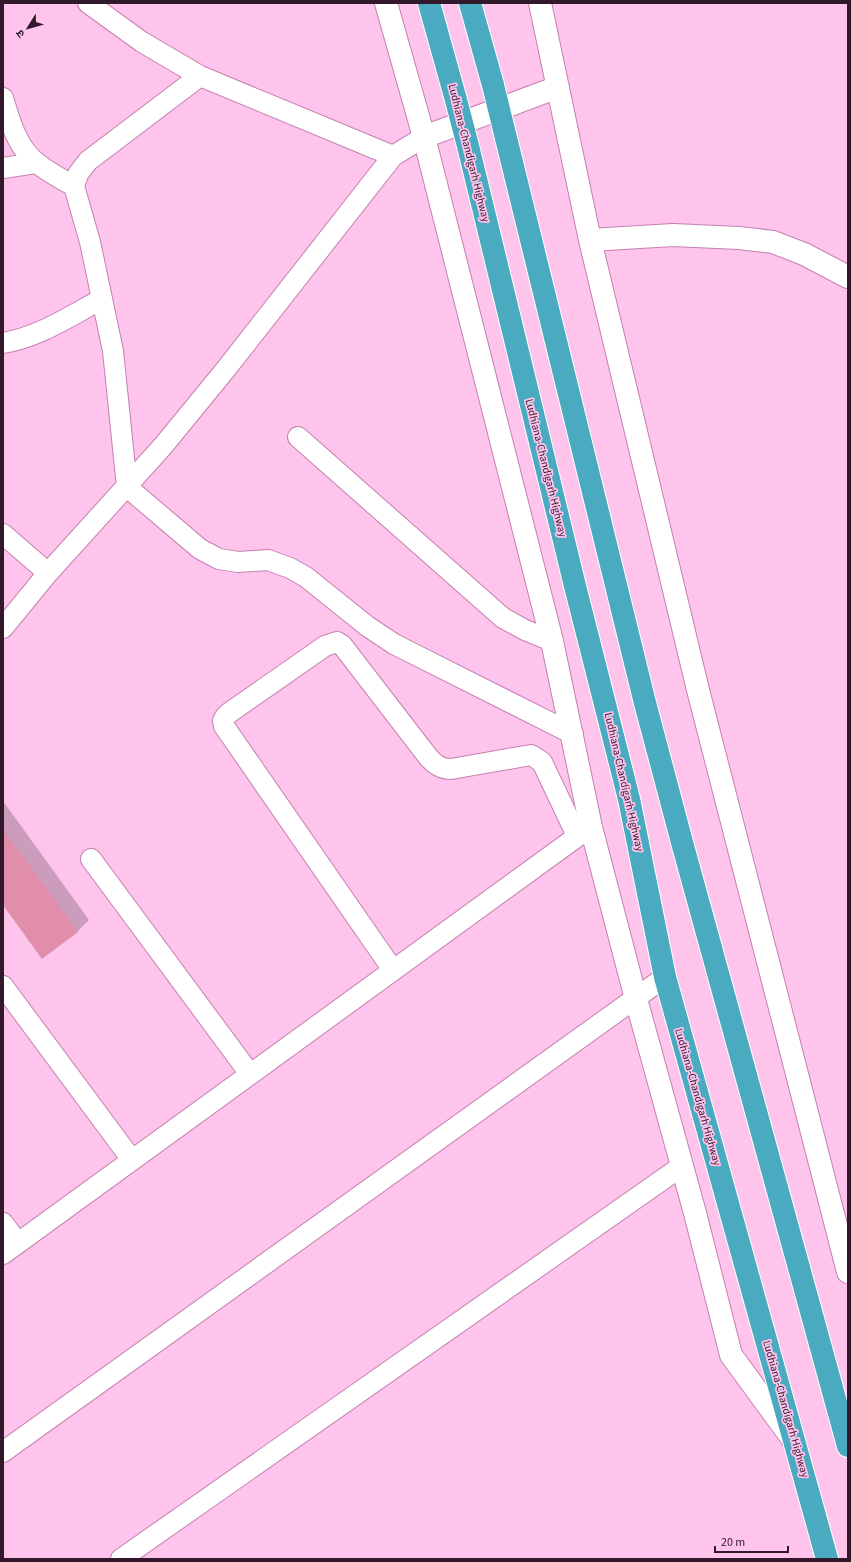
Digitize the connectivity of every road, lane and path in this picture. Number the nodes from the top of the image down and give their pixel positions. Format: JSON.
{"nodes":[{"id":1,"x":88,"y":3,"type":"edge"},
{"id":2,"x":386,"y":3,"type":"edge"},
{"id":3,"x":429,"y":3,"type":"edge"},
{"id":4,"x":470,"y":3,"type":"edge"},
{"id":5,"x":540,"y":3,"type":"edge"},
{"id":6,"x":200,"y":76,"type":"junction"},
{"id":7,"x":558,"y":87,"type":"junction"},
{"id":8,"x":3,"y":98,"type":"edge"},
{"id":9,"x":424,"y":137,"type":"junction"},
{"id":10,"x":393,"y":156,"type":"junction"},
{"id":11,"x":36,"y":163,"type":"junction"},
{"id":12,"x":3,"y":168,"type":"edge"},
{"id":13,"x":74,"y":186,"type":"junction"},
{"id":14,"x":590,"y":240,"type":"junction"},
{"id":15,"x":848,"y":277,"type":"edge"},
{"id":16,"x":102,"y":299,"type":"junction"},
{"id":17,"x":3,"y":343,"type":"edge"},
{"id":18,"x":298,"y":437,"type":"dead end"},
{"id":19,"x":128,"y":487,"type":"junction"},
{"id":20,"x":3,"y":534,"type":"edge"},
{"id":21,"x":48,"y":573,"type":"junction"},
{"id":22,"x":5,"y":622,"type":"edge"},
{"id":23,"x":552,"y":641,"type":"junction"},
{"id":24,"x":573,"y":734,"type":"junction"},
{"id":25,"x":584,"y":831,"type":"junction"},
{"id":26,"x":91,"y":858,"type":"dead end"},
{"id":27,"x":393,"y":970,"type":"junction"},
{"id":28,"x":665,"y":977,"type":"junction"},
{"id":29,"x":3,"y":986,"type":"edge"},
{"id":30,"x":636,"y":999,"type":"junction"},
{"id":31,"x":250,"y":1074,"type":"junction"},
{"id":32,"x":132,"y":1160,"type":"junction"},
{"id":33,"x":682,"y":1166,"type":"junction"},
{"id":34,"x":3,"y":1223,"type":"edge"},
{"id":35,"x":10,"y":1248,"type":"edge"},
{"id":36,"x":848,"y":1272,"type":"edge"},
{"id":37,"x":795,"y":1444,"type":"junction"},
{"id":38,"x":848,"y":1446,"type":"edge"},
{"id":39,"x":3,"y":1452,"type":"edge"},
{"id":40,"x":121,"y":1559,"type":"edge"},
{"id":41,"x":827,"y":1559,"type":"edge"}],
"edges":[{"from":1,"to":6,"type":"street"},
{"from":2,"to":9,"type":"street"},
{"from":3,"to":28,"type":"highway","name":"Ludhiana-Chandigarh Highway","bridge":true},
{"from":4,"to":38,"type":"highway","bridge":true},
{"from":5,"to":7,"type":"street"},
{"from":6,"to":10,"type":"street"},
{"from":6,"to":13,"type":"street"},
{"from":7,"to":9,"type":"street"},
{"from":7,"to":14,"type":"street"},
{"from":8,"to":11,"type":"street"},
{"from":9,"to":10,"type":"street"},
{"from":9,"to":23,"type":"street"},
{"from":10,"to":19,"type":"street"},
{"from":11,"to":12,"type":"street"},
{"from":11,"to":13,"type":"street"},
{"from":13,"to":16,"type":"street"},
{"from":14,"to":15,"type":"street"},
{"from":14,"to":36,"type":"street"},
{"from":16,"to":17,"type":"street"},
{"from":16,"to":19,"type":"street"},
{"from":18,"to":23,"type":"street"},
{"from":19,"to":21,"type":"street"},
{"from":19,"to":24,"type":"street"},
{"from":20,"to":21,"type":"street"},
{"from":21,"to":22,"type":"street"},
{"from":23,"to":24,"type":"street"},
{"from":24,"to":25,"type":"street"},
{"from":25,"to":27,"type":"street"},
{"from":25,"to":27,"type":"street"},
{"from":25,"to":30,"type":"street"},
{"from":26,"to":31,"type":"street"},
{"from":27,"to":31,"type":"street"},
{"from":28,"to":30,"type":"street"},
{"from":28,"to":37,"type":"highway","name":"Ludhiana-Chandigarh Highway"},
{"from":29,"to":32,"type":"street"},
{"from":30,"to":33,"type":"street"},
{"from":30,"to":39,"type":"street"},
{"from":31,"to":32,"type":"street"},
{"from":32,"to":35,"type":"street"},
{"from":33,"to":37,"type":"street"},
{"from":33,"to":40,"type":"street"},
{"from":34,"to":35,"type":"street"},
{"from":37,"to":41,"type":"highway","name":"Ludhiana-Chandigarh Highway"}]}
